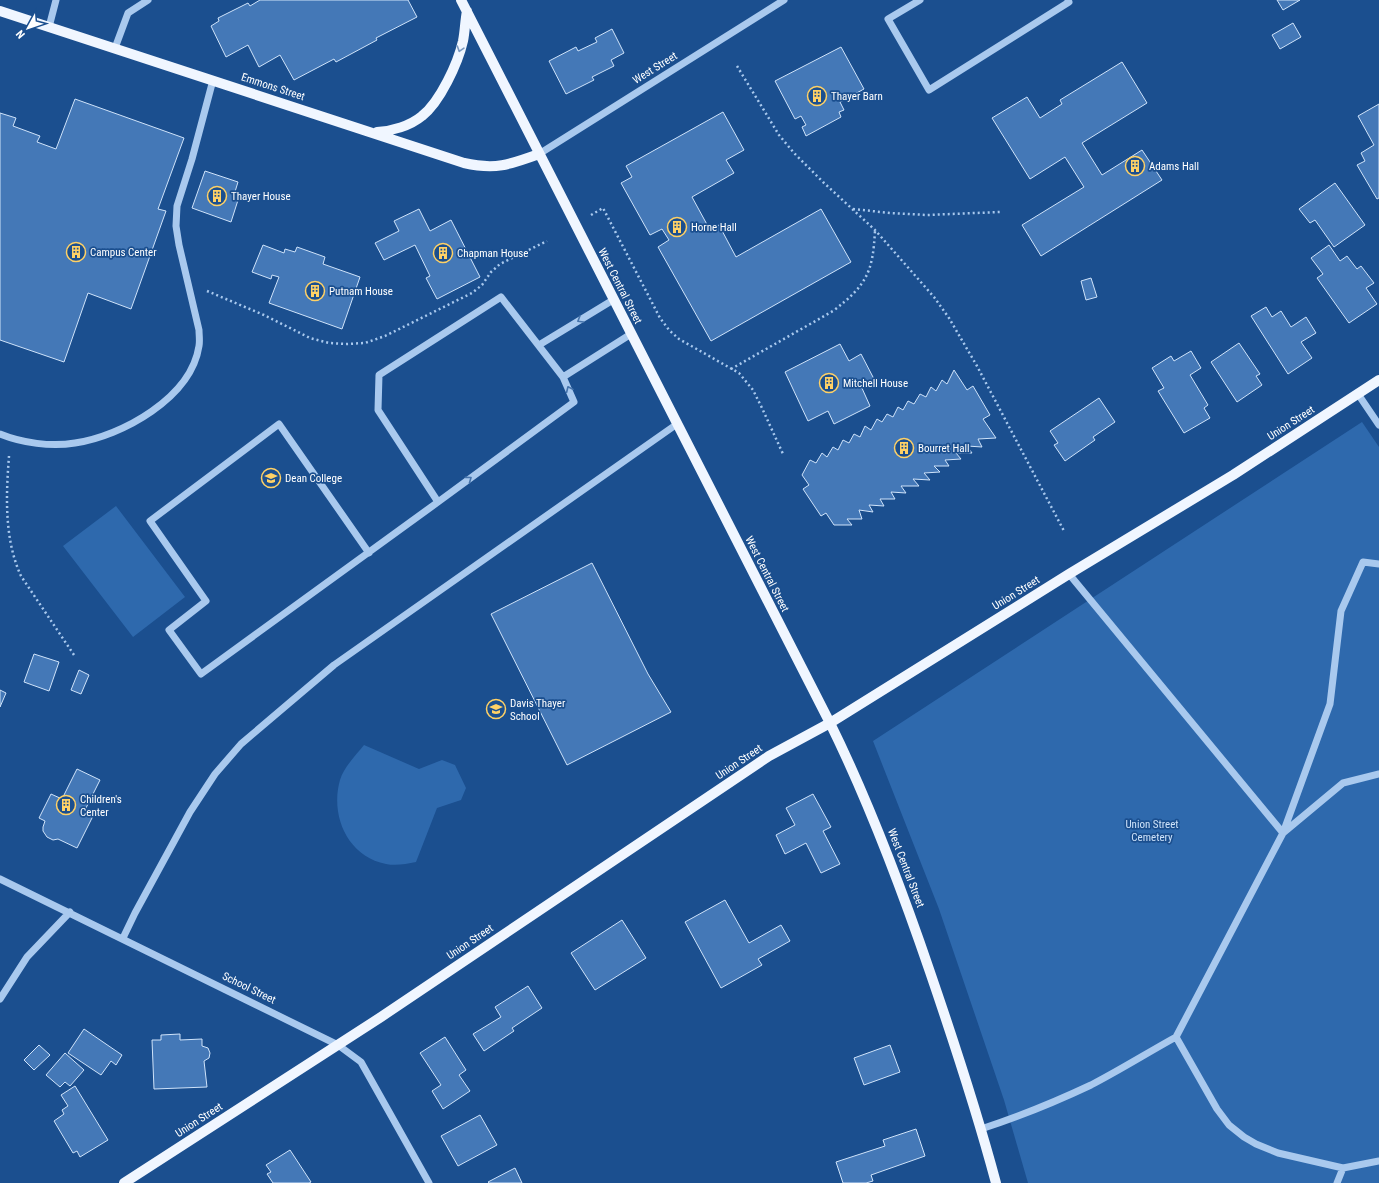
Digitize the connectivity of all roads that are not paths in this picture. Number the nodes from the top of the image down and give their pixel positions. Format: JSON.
{"nodes":[{"id":1,"x":56,"y":0,"type":"edge"},
{"id":2,"x":148,"y":0,"type":"edge"},
{"id":3,"x":461,"y":0,"type":"edge"},
{"id":4,"x":784,"y":0,"type":"edge"},
{"id":5,"x":920,"y":0,"type":"edge"},
{"id":6,"x":1068,"y":0,"type":"edge"},
{"id":7,"x":0,"y":11,"type":"edge"},
{"id":8,"x":467,"y":11,"type":"junction"},
{"id":9,"x":49,"y":27,"type":"junction"},
{"id":10,"x":115,"y":48,"type":"junction"},
{"id":11,"x":213,"y":80,"type":"junction"},
{"id":12,"x":370,"y":132,"type":"junction"},
{"id":13,"x":539,"y":154,"type":"junction"},
{"id":14,"x":613,"y":300,"type":"junction"},
{"id":15,"x":631,"y":334,"type":"junction"},
{"id":16,"x":539,"y":345,"type":"junction"},
{"id":17,"x":563,"y":376,"type":"junction"},
{"id":18,"x":1379,"y":380,"type":"edge"},
{"id":19,"x":1358,"y":394,"type":"junction"},
{"id":20,"x":677,"y":424,"type":"junction"},
{"id":21,"x":1379,"y":425,"type":"edge"},
{"id":22,"x":0,"y":434,"type":"edge"},
{"id":23,"x":438,"y":502,"type":"junction"},
{"id":24,"x":369,"y":553,"type":"junction"},
{"id":25,"x":1379,"y":564,"type":"edge"},
{"id":26,"x":1069,"y":574,"type":"junction"},
{"id":27,"x":830,"y":723,"type":"junction"},
{"id":28,"x":1379,"y":774,"type":"edge"},
{"id":29,"x":1283,"y":833,"type":"junction"},
{"id":30,"x":0,"y":879,"type":"edge"},
{"id":31,"x":70,"y":912,"type":"junction"},
{"id":32,"x":123,"y":938,"type":"junction"},
{"id":33,"x":0,"y":999,"type":"edge"},
{"id":34,"x":1176,"y":1037,"type":"junction"},
{"id":35,"x":338,"y":1045,"type":"junction"},
{"id":36,"x":980,"y":1129,"type":"junction"},
{"id":37,"x":1379,"y":1160,"type":"edge"},
{"id":38,"x":1343,"y":1168,"type":"junction"},
{"id":39,"x":124,"y":1183,"type":"edge"},
{"id":40,"x":429,"y":1183,"type":"edge"},
{"id":41,"x":996,"y":1183,"type":"edge"},
{"id":42,"x":1337,"y":1183,"type":"edge"}],
"edges":[{"from":1,"to":9,"type":"street"},
{"from":2,"to":10,"type":"street"},
{"from":3,"to":8,"type":"main road","name":"West Central Street"},
{"from":4,"to":13,"type":"street","name":"West Street"},
{"from":5,"to":6,"type":"street"},
{"from":7,"to":9,"type":"main road","name":"Emmons Street"},
{"from":8,"to":12,"type":"main road","one_way":true},
{"from":8,"to":13,"type":"main road","name":"West Central Street"},
{"from":9,"to":10,"type":"main road","name":"Emmons Street"},
{"from":10,"to":11,"type":"main road","name":"Emmons Street"},
{"from":11,"to":12,"type":"main road","name":"Emmons Street"},
{"from":11,"to":22,"type":"street"},
{"from":12,"to":13,"type":"main road","name":"Emmons Street"},
{"from":13,"to":14,"type":"main road","name":"West Central Street"},
{"from":14,"to":15,"type":"main road","name":"West Central Street"},
{"from":14,"to":16,"type":"street","one_way":true},
{"from":15,"to":17,"type":"street"},
{"from":15,"to":20,"type":"main road","name":"West Central Street"},
{"from":16,"to":17,"type":"street"},
{"from":16,"to":23,"type":"street"},
{"from":23,"to":17,"type":"street","one_way":true},
{"from":18,"to":19,"type":"main road","name":"Union Street"},
{"from":19,"to":21,"type":"street"},
{"from":19,"to":26,"type":"main road","name":"Union Street"},
{"from":20,"to":27,"type":"main road","name":"West Central Street"},
{"from":20,"to":32,"type":"street"},
{"from":23,"to":24,"type":"street"},
{"from":24,"to":24,"type":"street"},
{"from":25,"to":29,"type":"street"},
{"from":26,"to":27,"type":"main road","name":"Union Street"},
{"from":26,"to":29,"type":"street"},
{"from":27,"to":35,"type":"main road","name":"Union Street"},
{"from":27,"to":36,"type":"main road","name":"West Central Street"},
{"from":28,"to":29,"type":"street"},
{"from":29,"to":34,"type":"street"},
{"from":30,"to":31,"type":"street","name":"School Street"},
{"from":31,"to":32,"type":"street","name":"School Street"},
{"from":31,"to":33,"type":"street"},
{"from":32,"to":35,"type":"street","name":"School Street"},
{"from":34,"to":36,"type":"street"},
{"from":34,"to":38,"type":"street"},
{"from":35,"to":39,"type":"main road","name":"Union Street"},
{"from":35,"to":40,"type":"street","name":"School Street"},
{"from":36,"to":41,"type":"main road","name":"West Central Street"},
{"from":37,"to":38,"type":"street"},
{"from":38,"to":42,"type":"street"}]}
